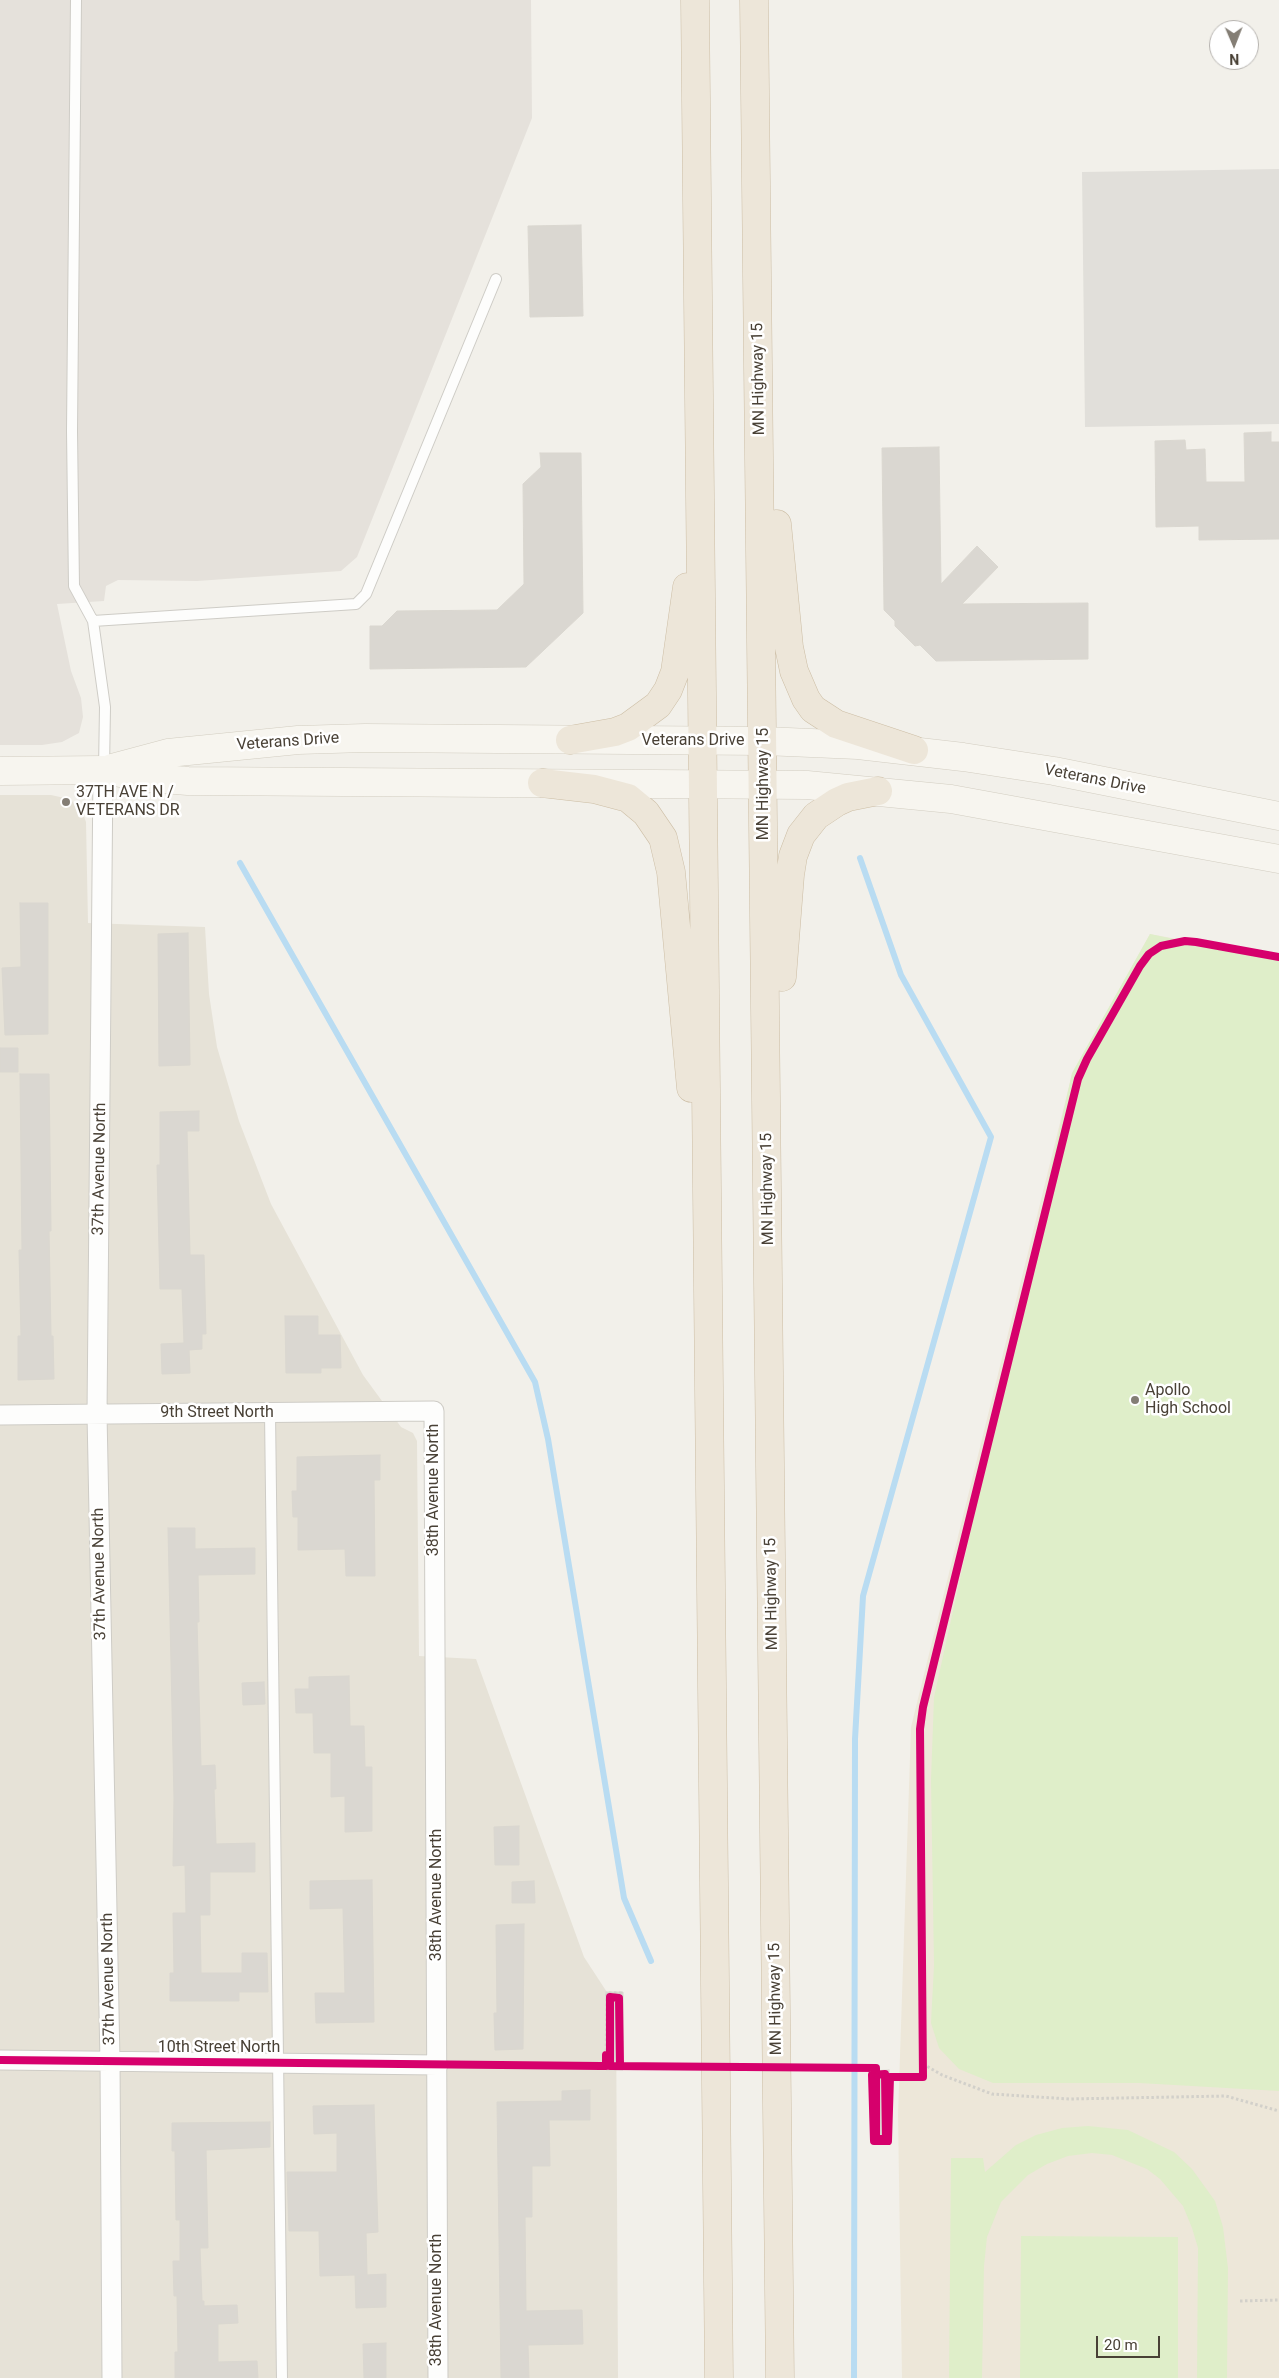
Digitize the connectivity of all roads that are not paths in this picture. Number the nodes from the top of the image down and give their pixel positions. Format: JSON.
{"nodes":[{"id":1,"x":76,"y":0,"type":"edge"},
{"id":2,"x":695,"y":0,"type":"edge"},
{"id":3,"x":754,"y":0,"type":"edge"},
{"id":4,"x":496,"y":278,"type":"dead end"},
{"id":5,"x":758,"y":352,"type":"junction"},
{"id":6,"x":701,"y":476,"type":"junction"},
{"id":7,"x":93,"y":621,"type":"junction"},
{"id":8,"x":570,"y":740,"type":"junction"},
{"id":9,"x":764,"y":741,"type":"junction"},
{"id":10,"x":704,"y":742,"type":"junction"},
{"id":11,"x":914,"y":750,"type":"junction"},
{"id":12,"x":104,"y":770,"type":"junction"},
{"id":13,"x":0,"y":771,"type":"edge"},
{"id":14,"x":542,"y":783,"type":"junction"},
{"id":15,"x":764,"y":783,"type":"junction"},
{"id":16,"x":704,"y":784,"type":"junction"},
{"id":17,"x":878,"y":791,"type":"junction"},
{"id":18,"x":1279,"y":816,"type":"edge"},
{"id":19,"x":1279,"y":859,"type":"edge"},
{"id":20,"x":768,"y":1185,"type":"junction"},
{"id":21,"x":708,"y":1247,"type":"junction"},
{"id":22,"x":434,"y":1411,"type":"joint"},
{"id":23,"x":270,"y":1413,"type":"junction"},
{"id":24,"x":97,"y":1414,"type":"junction"},
{"id":25,"x":0,"y":1415,"type":"edge"},
{"id":26,"x":0,"y":2060,"type":"edge"},
{"id":27,"x":110,"y":2061,"type":"junction"},
{"id":28,"x":279,"y":2062,"type":"junction"},
{"id":29,"x":438,"y":2065,"type":"junction"},
{"id":30,"x":112,"y":2378,"type":"edge"},
{"id":31,"x":282,"y":2378,"type":"edge"},
{"id":32,"x":438,"y":2378,"type":"edge"},
{"id":33,"x":719,"y":2378,"type":"edge"},
{"id":34,"x":780,"y":2378,"type":"edge"}],
"edges":[{"from":1,"to":7,"type":"lane"},
{"from":2,"to":6,"type":"highway"},
{"from":3,"to":5,"type":"highway","name":"MN Highway 15"},
{"from":4,"to":7,"type":"lane"},
{"from":5,"to":9,"type":"highway","name":"MN Highway 15"},
{"from":5,"to":11,"type":"highway"},
{"from":6,"to":8,"type":"highway"},
{"from":6,"to":10,"type":"highway"},
{"from":7,"to":12,"type":"lane"},
{"from":8,"to":10,"type":"main road","name":"Veterans Drive"},
{"from":8,"to":12,"type":"main road","name":"Veterans Drive"},
{"from":9,"to":10,"type":"main road","name":"Veterans Drive"},
{"from":9,"to":11,"type":"main road","name":"Veterans Drive"},
{"from":9,"to":15,"type":"highway","name":"MN Highway 15"},
{"from":10,"to":16,"type":"highway"},
{"from":11,"to":18,"type":"main road","name":"Veterans Drive"},
{"from":12,"to":13,"type":"main road","name":"Veterans Drive"},
{"from":12,"to":14,"type":"main road","name":"Veterans Drive"},
{"from":12,"to":24,"type":"street","name":"37th Avenue North"},
{"from":14,"to":16,"type":"main road","name":"Veterans Drive"},
{"from":14,"to":21,"type":"highway"},
{"from":15,"to":16,"type":"main road","name":"Veterans Drive"},
{"from":15,"to":17,"type":"main road","name":"Veterans Drive"},
{"from":15,"to":20,"type":"highway","name":"MN Highway 15"},
{"from":16,"to":21,"type":"highway"},
{"from":17,"to":19,"type":"main road","name":"Veterans Drive"},
{"from":17,"to":20,"type":"highway"},
{"from":20,"to":34,"type":"highway","name":"MN Highway 15"},
{"from":21,"to":33,"type":"highway"},
{"from":22,"to":23,"type":"street","name":"9th Street North"},
{"from":22,"to":29,"type":"street","name":"38th Avenue North"},
{"from":23,"to":24,"type":"street","name":"9th Street North"},
{"from":23,"to":28,"type":"lane"},
{"from":24,"to":25,"type":"street","name":"9th Street North"},
{"from":24,"to":27,"type":"street","name":"37th Avenue North"},
{"from":26,"to":27,"type":"street","name":"10th Street North"},
{"from":27,"to":28,"type":"street","name":"10th Street North"},
{"from":27,"to":30,"type":"street","name":"37th Avenue North"},
{"from":28,"to":29,"type":"street","name":"10th Street North"},
{"from":28,"to":31,"type":"lane"},
{"from":29,"to":32,"type":"street","name":"38th Avenue North"}]}
